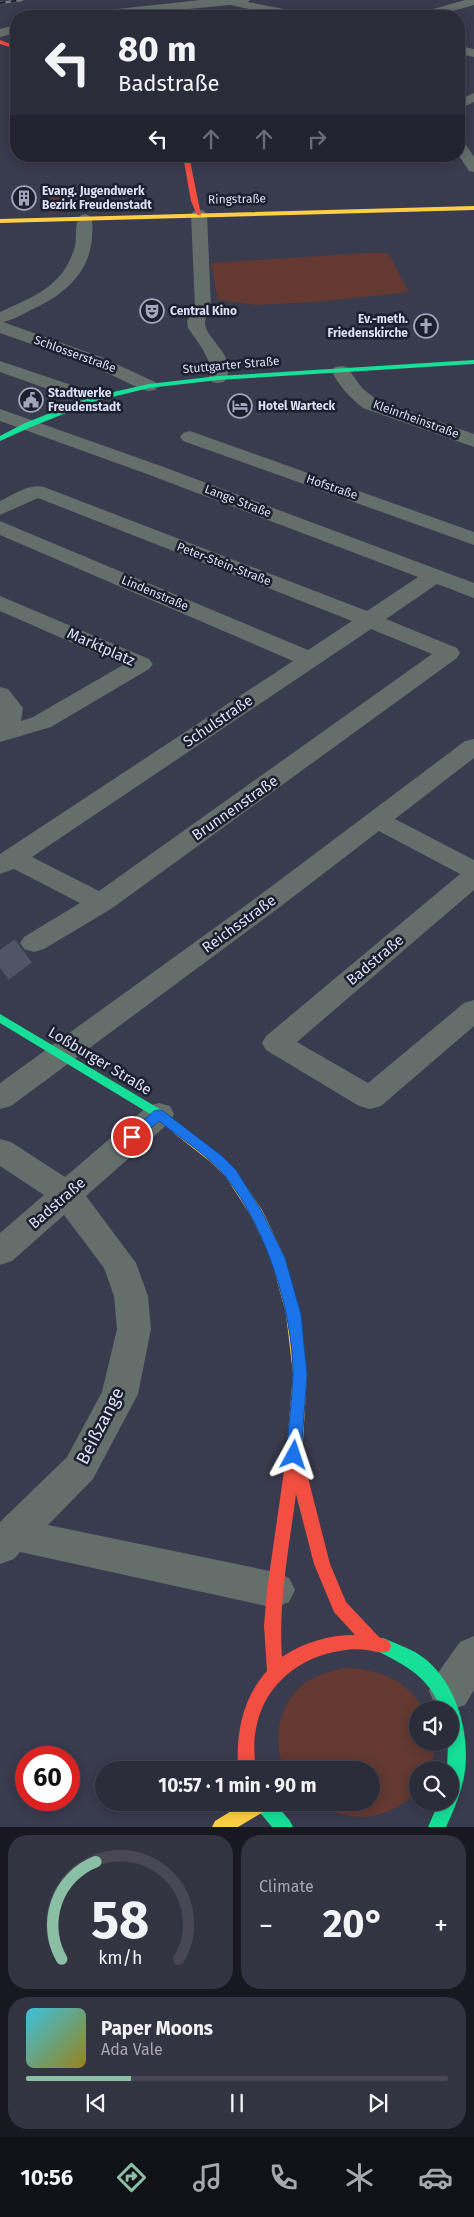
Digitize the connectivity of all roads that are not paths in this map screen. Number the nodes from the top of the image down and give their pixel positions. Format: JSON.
{"nodes":[{"id":1,"x":437,"y":0,"type":"edge"},
{"id":2,"x":232,"y":1,"type":"edge"},
{"id":3,"x":474,"y":1,"type":"edge"},
{"id":4,"x":247,"y":3,"type":"edge"},
{"id":5,"x":459,"y":5,"type":"junction"},
{"id":6,"x":147,"y":10,"type":"edge"},
{"id":7,"x":234,"y":10,"type":"edge"},
{"id":8,"x":275,"y":10,"type":"edge"},
{"id":9,"x":443,"y":10,"type":"edge"},
{"id":10,"x":465,"y":154,"type":"edge"},
{"id":11,"x":187,"y":162,"type":"edge"},
{"id":12,"x":474,"y":168,"type":"edge"},
{"id":13,"x":474,"y":208,"type":"edge"},
{"id":14,"x":199,"y":214,"type":"junction"},
{"id":15,"x":84,"y":219,"type":"junction"},
{"id":16,"x":4,"y":222,"type":"edge"},
{"id":17,"x":0,"y":318,"type":"edge"},
{"id":18,"x":0,"y":327,"type":"edge"},
{"id":19,"x":474,"y":362,"type":"edge"},
{"id":20,"x":0,"y":366,"type":"edge"},
{"id":21,"x":341,"y":371,"type":"junction"},
{"id":22,"x":218,"y":378,"type":"junction"},
{"id":23,"x":149,"y":386,"type":"junction"},
{"id":24,"x":94,"y":399,"type":"junction"},
{"id":25,"x":0,"y":415,"type":"edge"},
{"id":26,"x":28,"y":426,"type":"junction"},
{"id":27,"x":190,"y":437,"type":"dead end"},
{"id":28,"x":0,"y":439,"type":"edge"},
{"id":29,"x":474,"y":441,"type":"edge"},
{"id":30,"x":0,"y":510,"type":"edge"},
{"id":31,"x":0,"y":527,"type":"edge"},
{"id":32,"x":474,"y":540,"type":"edge"},
{"id":33,"x":435,"y":576,"type":"junction"},
{"id":34,"x":474,"y":591,"type":"edge"},
{"id":35,"x":0,"y":603,"type":"edge"},
{"id":36,"x":369,"y":620,"type":"junction"},
{"id":37,"x":449,"y":653,"type":"joint"},
{"id":38,"x":310,"y":660,"type":"junction"},
{"id":39,"x":0,"y":694,"type":"edge"},
{"id":40,"x":2,"y":734,"type":"edge"},
{"id":41,"x":474,"y":746,"type":"edge"},
{"id":42,"x":377,"y":820,"type":"junction"},
{"id":43,"x":6,"y":862,"type":"edge"},
{"id":44,"x":474,"y":870,"type":"edge"},
{"id":45,"x":474,"y":876,"type":"edge"},
{"id":46,"x":100,"y":903,"type":"junction"},
{"id":47,"x":34,"y":943,"type":"tunnel mouth"},
{"id":48,"x":474,"y":1010,"type":"edge"},
{"id":49,"x":0,"y":1018,"type":"edge"},
{"id":50,"x":60,"y":1053,"type":"junction"},
{"id":51,"x":0,"y":1098,"type":"edge"},
{"id":52,"x":159,"y":1114,"type":"junction"},
{"id":53,"x":0,"y":1150,"type":"edge"},
{"id":54,"x":66,"y":1194,"type":"junction"},
{"id":55,"x":0,"y":1252,"type":"edge"},
{"id":56,"x":294,"y":1455,"type":"junction"},
{"id":57,"x":7,"y":1541,"type":"edge"},
{"id":58,"x":275,"y":1590,"type":"junction"},
{"id":59,"x":373,"y":1642,"type":"junction"},
{"id":60,"x":474,"y":1655,"type":"edge"},
{"id":61,"x":276,"y":1670,"type":"junction"},
{"id":62,"x":450,"y":1691,"type":"junction"},
{"id":63,"x":468,"y":1735,"type":"dead end"},
{"id":64,"x":246,"y":1761,"type":"edge"},
{"id":65,"x":468,"y":1773,"type":"dead end"},
{"id":66,"x":248,"y":1811,"type":"edge"},
{"id":67,"x":269,"y":1811,"type":"edge"},
{"id":68,"x":221,"y":1827,"type":"edge"},
{"id":69,"x":284,"y":1827,"type":"edge"},
{"id":70,"x":437,"y":1827,"type":"edge"}],
"edges":[{"from":1,"to":5,"type":"street"},
{"from":2,"to":4,"type":"street"},
{"from":2,"to":6,"type":"street"},
{"from":3,"to":5,"type":"street"},
{"from":4,"to":7,"type":"street"},
{"from":4,"to":8,"type":"street"},
{"from":5,"to":9,"type":"street"},
{"from":10,"to":12,"type":"street"},
{"from":11,"to":14,"type":"main road"},
{"from":13,"to":14,"type":"main road","name":"Ringstraße"},
{"from":14,"to":15,"type":"main road","name":"Ringstraße"},
{"from":14,"to":22,"type":"street"},
{"from":15,"to":16,"type":"main road","name":"Ringstraße"},
{"from":15,"to":17,"type":"street"},
{"from":18,"to":23,"type":"street","name":"Schlosserstraße"},
{"from":19,"to":21,"type":"main road","name":"Stuttgarter Straße"},
{"from":20,"to":24,"type":"street"},
{"from":21,"to":22,"type":"main road","name":"Stuttgarter Straße"},
{"from":21,"to":29,"type":"street","name":"Kleinrheinstraße"},
{"from":22,"to":23,"type":"main road","name":"Stuttgarter Straße"},
{"from":23,"to":24,"type":"main road","name":"Stuttgarter Straße"},
{"from":24,"to":26,"type":"main road","name":"Stuttgarter Straße"},
{"from":25,"to":26,"type":"street","name":"Lange Straße"},
{"from":26,"to":28,"type":"main road","name":"Stuttgarter Straße"},
{"from":26,"to":33,"type":"street","name":"Lange Straße"},
{"from":27,"to":32,"type":"street","name":"Hofstraße"},
{"from":30,"to":36,"type":"street","name":"Peter-Stein-Straße"},
{"from":31,"to":38,"type":"street","name":"Lindenstraße"},
{"from":33,"to":34,"type":"street","name":"Lange Straße"},
{"from":33,"to":36,"type":"street","name":"Schulstraße"},
{"from":35,"to":40,"type":"street","name":"Marktplatz"},
{"from":36,"to":37,"type":"street","name":"Peter-Stein-Straße"},
{"from":36,"to":38,"type":"street","name":"Schulstraße"},
{"from":37,"to":46,"type":"street","name":"Brunnenstraße"},
{"from":38,"to":43,"type":"street","name":"Schulstraße"},
{"from":39,"to":40,"type":"street"},
{"from":41,"to":42,"type":"street","name":"Reichsstraße"},
{"from":42,"to":44,"type":"street"},
{"from":42,"to":50,"type":"street","name":"Reichsstraße"},
{"from":43,"to":46,"type":"street"},
{"from":45,"to":48,"type":"street","name":"Badstraße"},
{"from":46,"to":47,"type":"street","name":"Brunnenstraße"},
{"from":49,"to":50,"type":"main road","name":"Loßburger Straße"},
{"from":50,"to":51,"type":"street","name":"Reichsstraße"},
{"from":50,"to":52,"type":"main road","name":"Loßburger Straße"},
{"from":52,"to":54,"type":"street","name":"Badstraße"},
{"from":52,"to":56,"type":"main road","name":"Loßburger Straße"},
{"from":53,"to":54,"type":"street","name":"Beißzange"},
{"from":54,"to":55,"type":"street","name":"Badstraße"},
{"from":54,"to":57,"type":"street","name":"Beißzange"},
{"from":56,"to":58,"type":"main road","name":"Loßburger Straße"},
{"from":56,"to":59,"type":"main road","name":"Loßburger Straße"},
{"from":57,"to":58,"type":"street"},
{"from":58,"to":61,"type":"main road","name":"Loßburger Straße"},
{"from":59,"to":61,"type":"main road"},
{"from":59,"to":62,"type":"main road"},
{"from":60,"to":62,"type":"street"},
{"from":61,"to":64,"type":"main road"},
{"from":62,"to":63,"type":"main road"},
{"from":65,"to":70,"type":"main road"},
{"from":66,"to":68,"type":"main road"},
{"from":67,"to":69,"type":"main road"}]}
